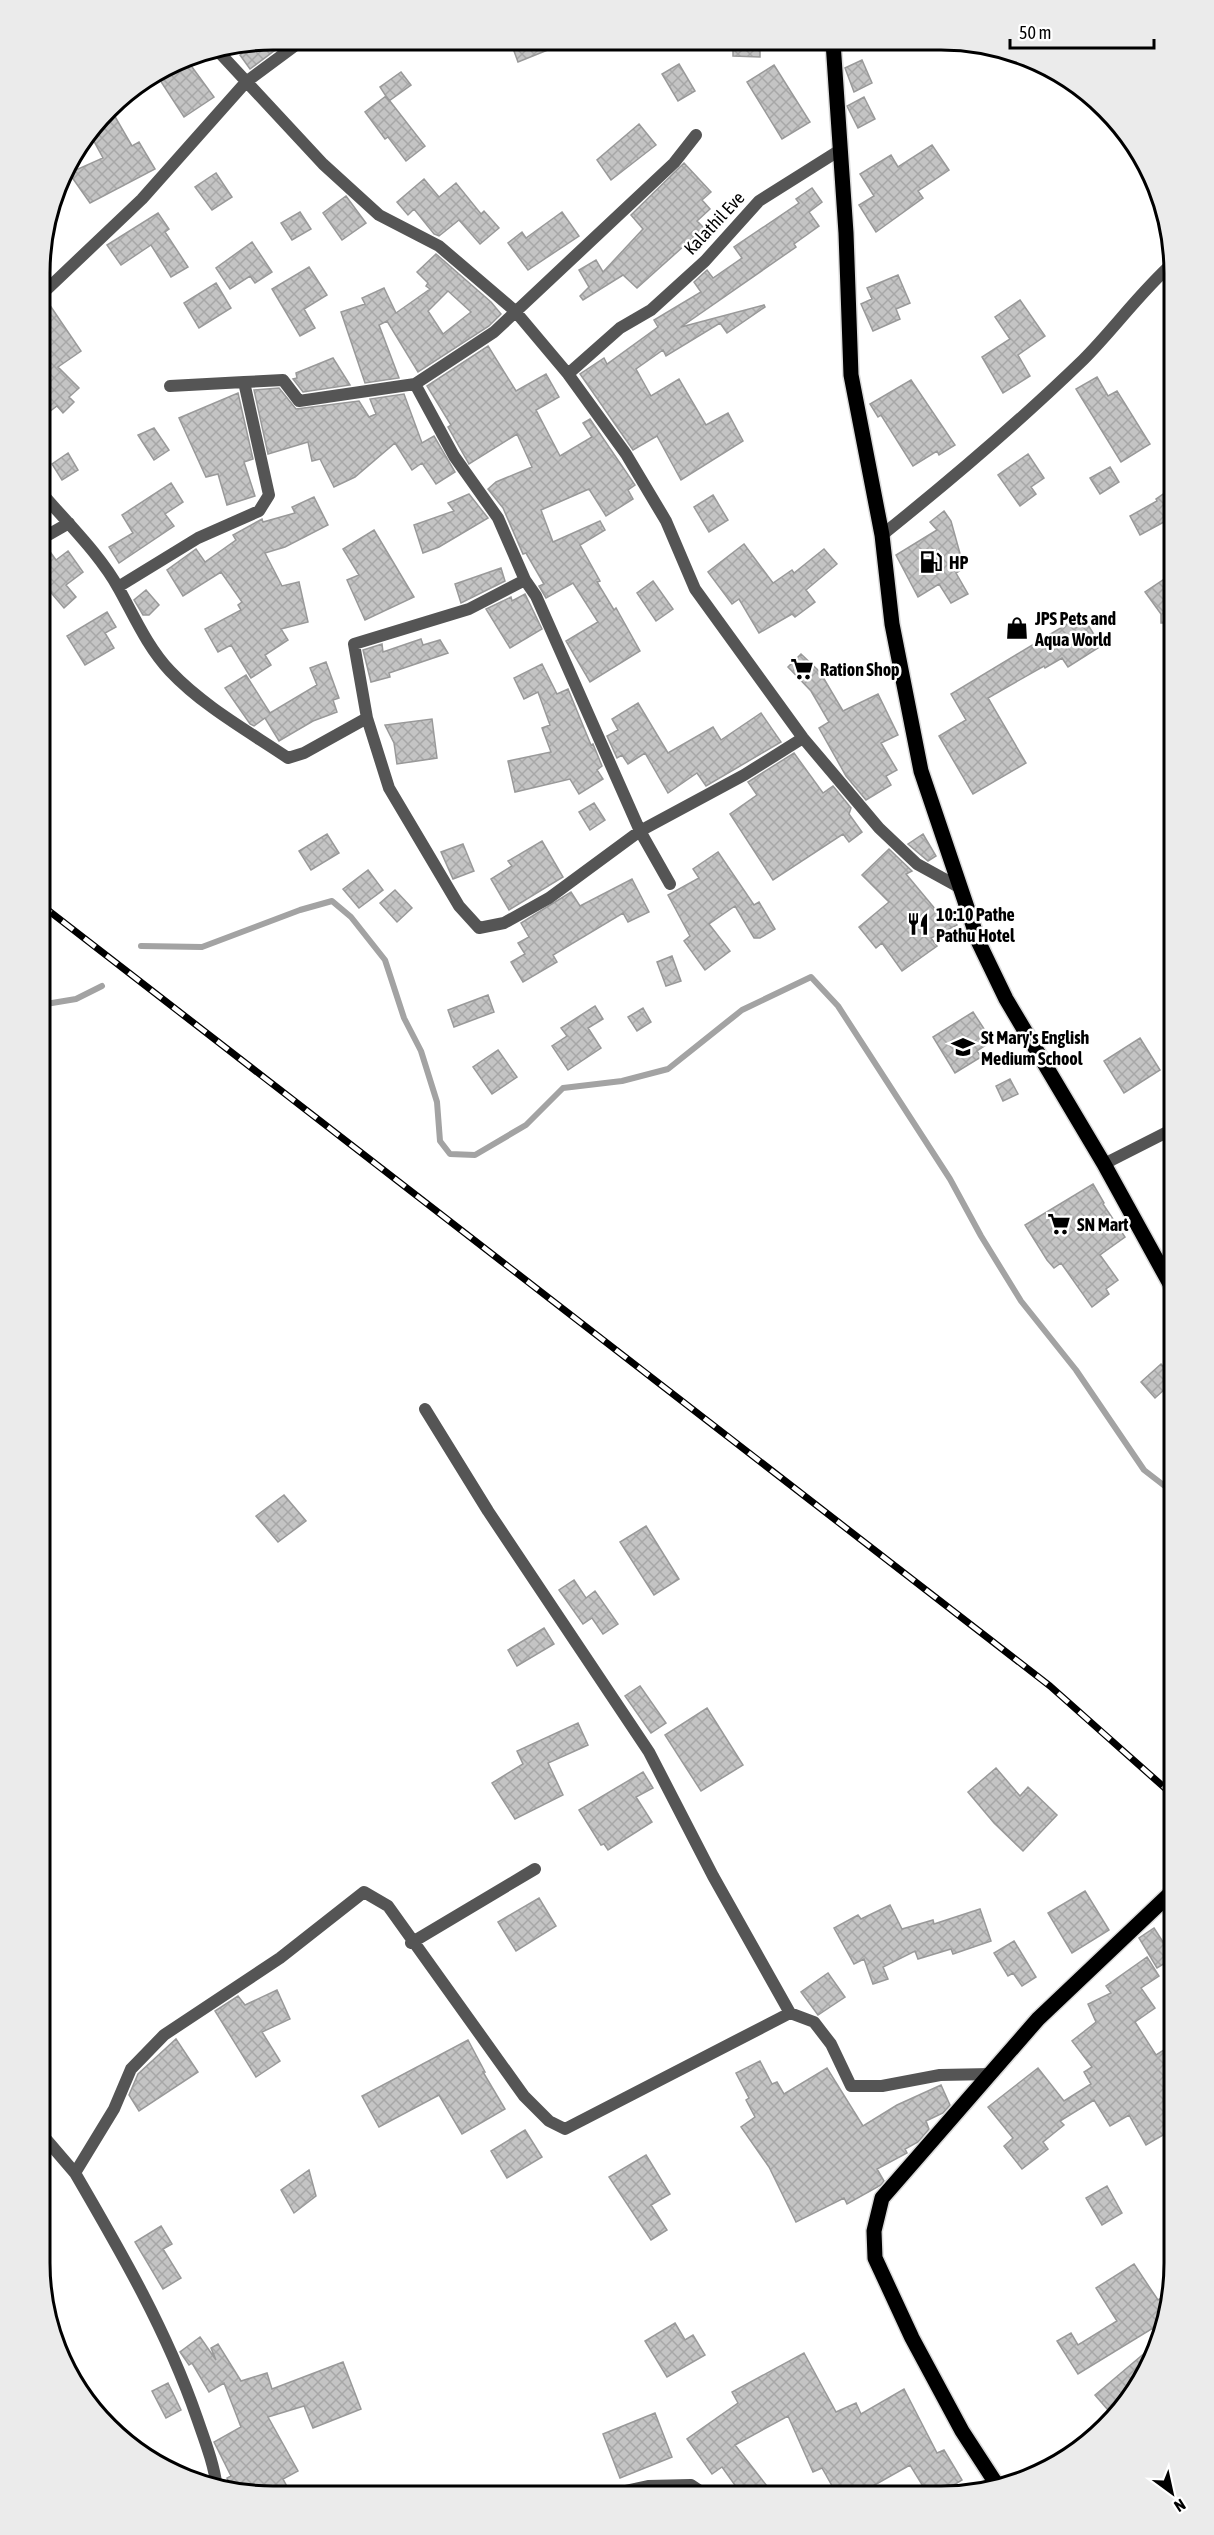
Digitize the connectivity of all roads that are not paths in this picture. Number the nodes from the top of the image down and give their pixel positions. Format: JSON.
{"nodes":[{"id":1,"x":289,"y":50,"type":"edge"},
{"id":2,"x":834,"y":50,"type":"edge"},
{"id":3,"x":222,"y":56,"type":"edge"},
{"id":4,"x":246,"y":82,"type":"junction"},
{"id":5,"x":696,"y":135,"type":"dead end"},
{"id":6,"x":840,"y":150,"type":"junction"},
{"id":7,"x":1165,"y":270,"type":"edge"},
{"id":8,"x":50,"y":286,"type":"edge"},
{"id":9,"x":515,"y":311,"type":"junction"},
{"id":10,"x":568,"y":374,"type":"junction"},
{"id":11,"x":244,"y":382,"type":"junction"},
{"id":12,"x":415,"y":384,"type":"junction"},
{"id":13,"x":170,"y":386,"type":"dead end"},
{"id":14,"x":50,"y":502,"type":"edge"},
{"id":15,"x":69,"y":523,"type":"junction"},
{"id":16,"x":50,"y":534,"type":"edge"},
{"id":17,"x":882,"y":535,"type":"junction"},
{"id":18,"x":525,"y":580,"type":"junction"},
{"id":19,"x":118,"y":587,"type":"junction"},
{"id":20,"x":367,"y":718,"type":"junction"},
{"id":21,"x":803,"y":738,"type":"junction"},
{"id":22,"x":640,"y":831,"type":"junction"},
{"id":23,"x":670,"y":884,"type":"dead end"},
{"id":24,"x":957,"y":886,"type":"junction"},
{"id":25,"x":1165,"y":1133,"type":"edge"},
{"id":26,"x":1104,"y":1164,"type":"junction"},
{"id":27,"x":1165,"y":1275,"type":"edge"},
{"id":28,"x":425,"y":1409,"type":"dead end"},
{"id":29,"x":535,"y":1869,"type":"dead end"},
{"id":30,"x":1165,"y":1898,"type":"edge"},
{"id":31,"x":411,"y":1943,"type":"junction"},
{"id":32,"x":790,"y":2013,"type":"junction"},
{"id":33,"x":991,"y":2074,"type":"junction"},
{"id":34,"x":50,"y":2144,"type":"edge"},
{"id":35,"x":75,"y":2173,"type":"junction"},
{"id":36,"x":216,"y":2478,"type":"edge"},
{"id":37,"x":993,"y":2479,"type":"edge"},
{"id":38,"x":648,"y":2486,"type":"edge"},
{"id":39,"x":693,"y":2486,"type":"edge"}],
"edges":[{"from":1,"to":4,"type":"street"},
{"from":2,"to":6,"type":"main road"},
{"from":3,"to":4,"type":"street"},
{"from":4,"to":8,"type":"street"},
{"from":4,"to":9,"type":"street"},
{"from":5,"to":9,"type":"street"},
{"from":6,"to":10,"type":"street","name":"Kalathil Eve"},
{"from":6,"to":17,"type":"main road"},
{"from":7,"to":17,"type":"street"},
{"from":9,"to":10,"type":"street"},
{"from":9,"to":12,"type":"street"},
{"from":10,"to":21,"type":"street"},
{"from":11,"to":12,"type":"street"},
{"from":11,"to":13,"type":"street"},
{"from":11,"to":19,"type":"street"},
{"from":12,"to":18,"type":"street"},
{"from":14,"to":15,"type":"street"},
{"from":15,"to":16,"type":"street"},
{"from":15,"to":19,"type":"street"},
{"from":17,"to":24,"type":"main road"},
{"from":18,"to":20,"type":"street"},
{"from":18,"to":22,"type":"street"},
{"from":19,"to":20,"type":"street"},
{"from":20,"to":22,"type":"street"},
{"from":21,"to":22,"type":"street"},
{"from":21,"to":24,"type":"street"},
{"from":22,"to":23,"type":"street"},
{"from":24,"to":26,"type":"main road"},
{"from":25,"to":26,"type":"street"},
{"from":26,"to":27,"type":"main road"},
{"from":28,"to":32,"type":"street"},
{"from":29,"to":31,"type":"street"},
{"from":30,"to":33,"type":"main road"},
{"from":31,"to":32,"type":"street"},
{"from":31,"to":35,"type":"street"},
{"from":32,"to":33,"type":"street"},
{"from":33,"to":37,"type":"main road"},
{"from":34,"to":35,"type":"street"},
{"from":35,"to":36,"type":"street"},
{"from":38,"to":39,"type":"street"}]}
